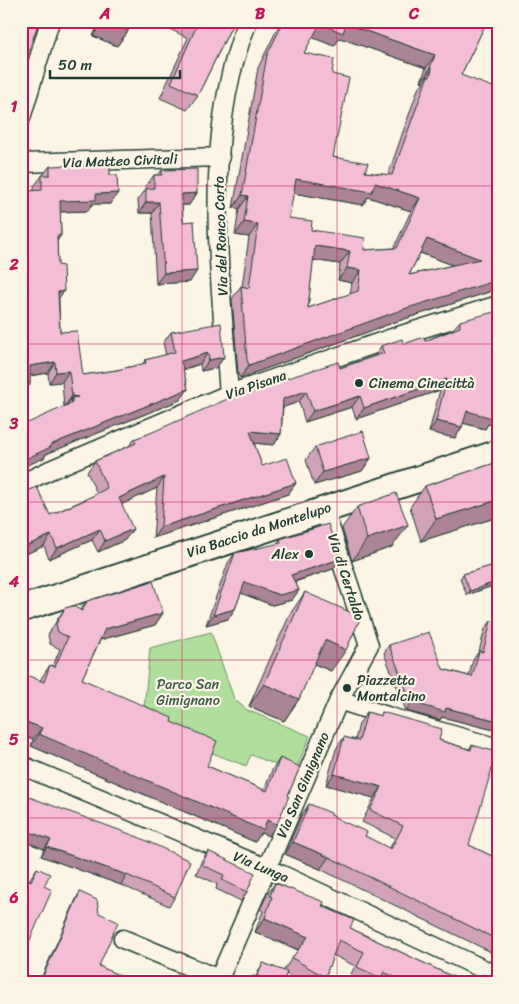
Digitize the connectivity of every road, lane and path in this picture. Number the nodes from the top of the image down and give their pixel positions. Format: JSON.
{"nodes":[{"id":1,"x":50,"y":21,"type":"edge"},
{"id":2,"x":248,"y":21,"type":"edge"},
{"id":3,"x":21,"y":118,"type":"edge"},
{"id":4,"x":220,"y":157,"type":"junction"},
{"id":5,"x":21,"y":163,"type":"edge"},
{"id":6,"x":498,"y":305,"type":"edge"},
{"id":7,"x":228,"y":394,"type":"junction"},
{"id":8,"x":498,"y":453,"type":"edge"},
{"id":9,"x":21,"y":484,"type":"edge"},
{"id":10,"x":324,"y":509,"type":"junction"},
{"id":11,"x":21,"y":609,"type":"edge"},
{"id":12,"x":339,"y":700,"type":"junction"},
{"id":13,"x":498,"y":748,"type":"edge"},
{"id":14,"x":21,"y":765,"type":"edge"},
{"id":15,"x":268,"y":869,"type":"junction"},
{"id":16,"x":123,"y":939,"type":"dead end"},
{"id":17,"x":498,"y":976,"type":"edge"}],
"edges":[{"from":1,"to":3,"type":"street"},
{"from":2,"to":4,"type":"street","name":"Via del Ronco Corto"},
{"from":4,"to":5,"type":"street","name":"Via Matteo Civitali"},
{"from":4,"to":7,"type":"street","name":"Via del Ronco Corto"},
{"from":6,"to":7,"type":"street","name":"Via Pisana"},
{"from":7,"to":9,"type":"street","name":"Via Pisana"},
{"from":8,"to":10,"type":"street","name":"Via Baccio da Montelupo"},
{"from":10,"to":11,"type":"street","name":"Via Baccio da Montelupo"},
{"from":10,"to":12,"type":"street","name":"Via di Certaldo"},
{"from":12,"to":13,"type":"street"},
{"from":12,"to":15,"type":"street","name":"Via San Gimignano"},
{"from":14,"to":15,"type":"street","name":"Via Lunga"},
{"from":15,"to":16,"type":"street","name":"Via San Gimignano"},
{"from":15,"to":17,"type":"street","name":"Via Lunga"}]}
